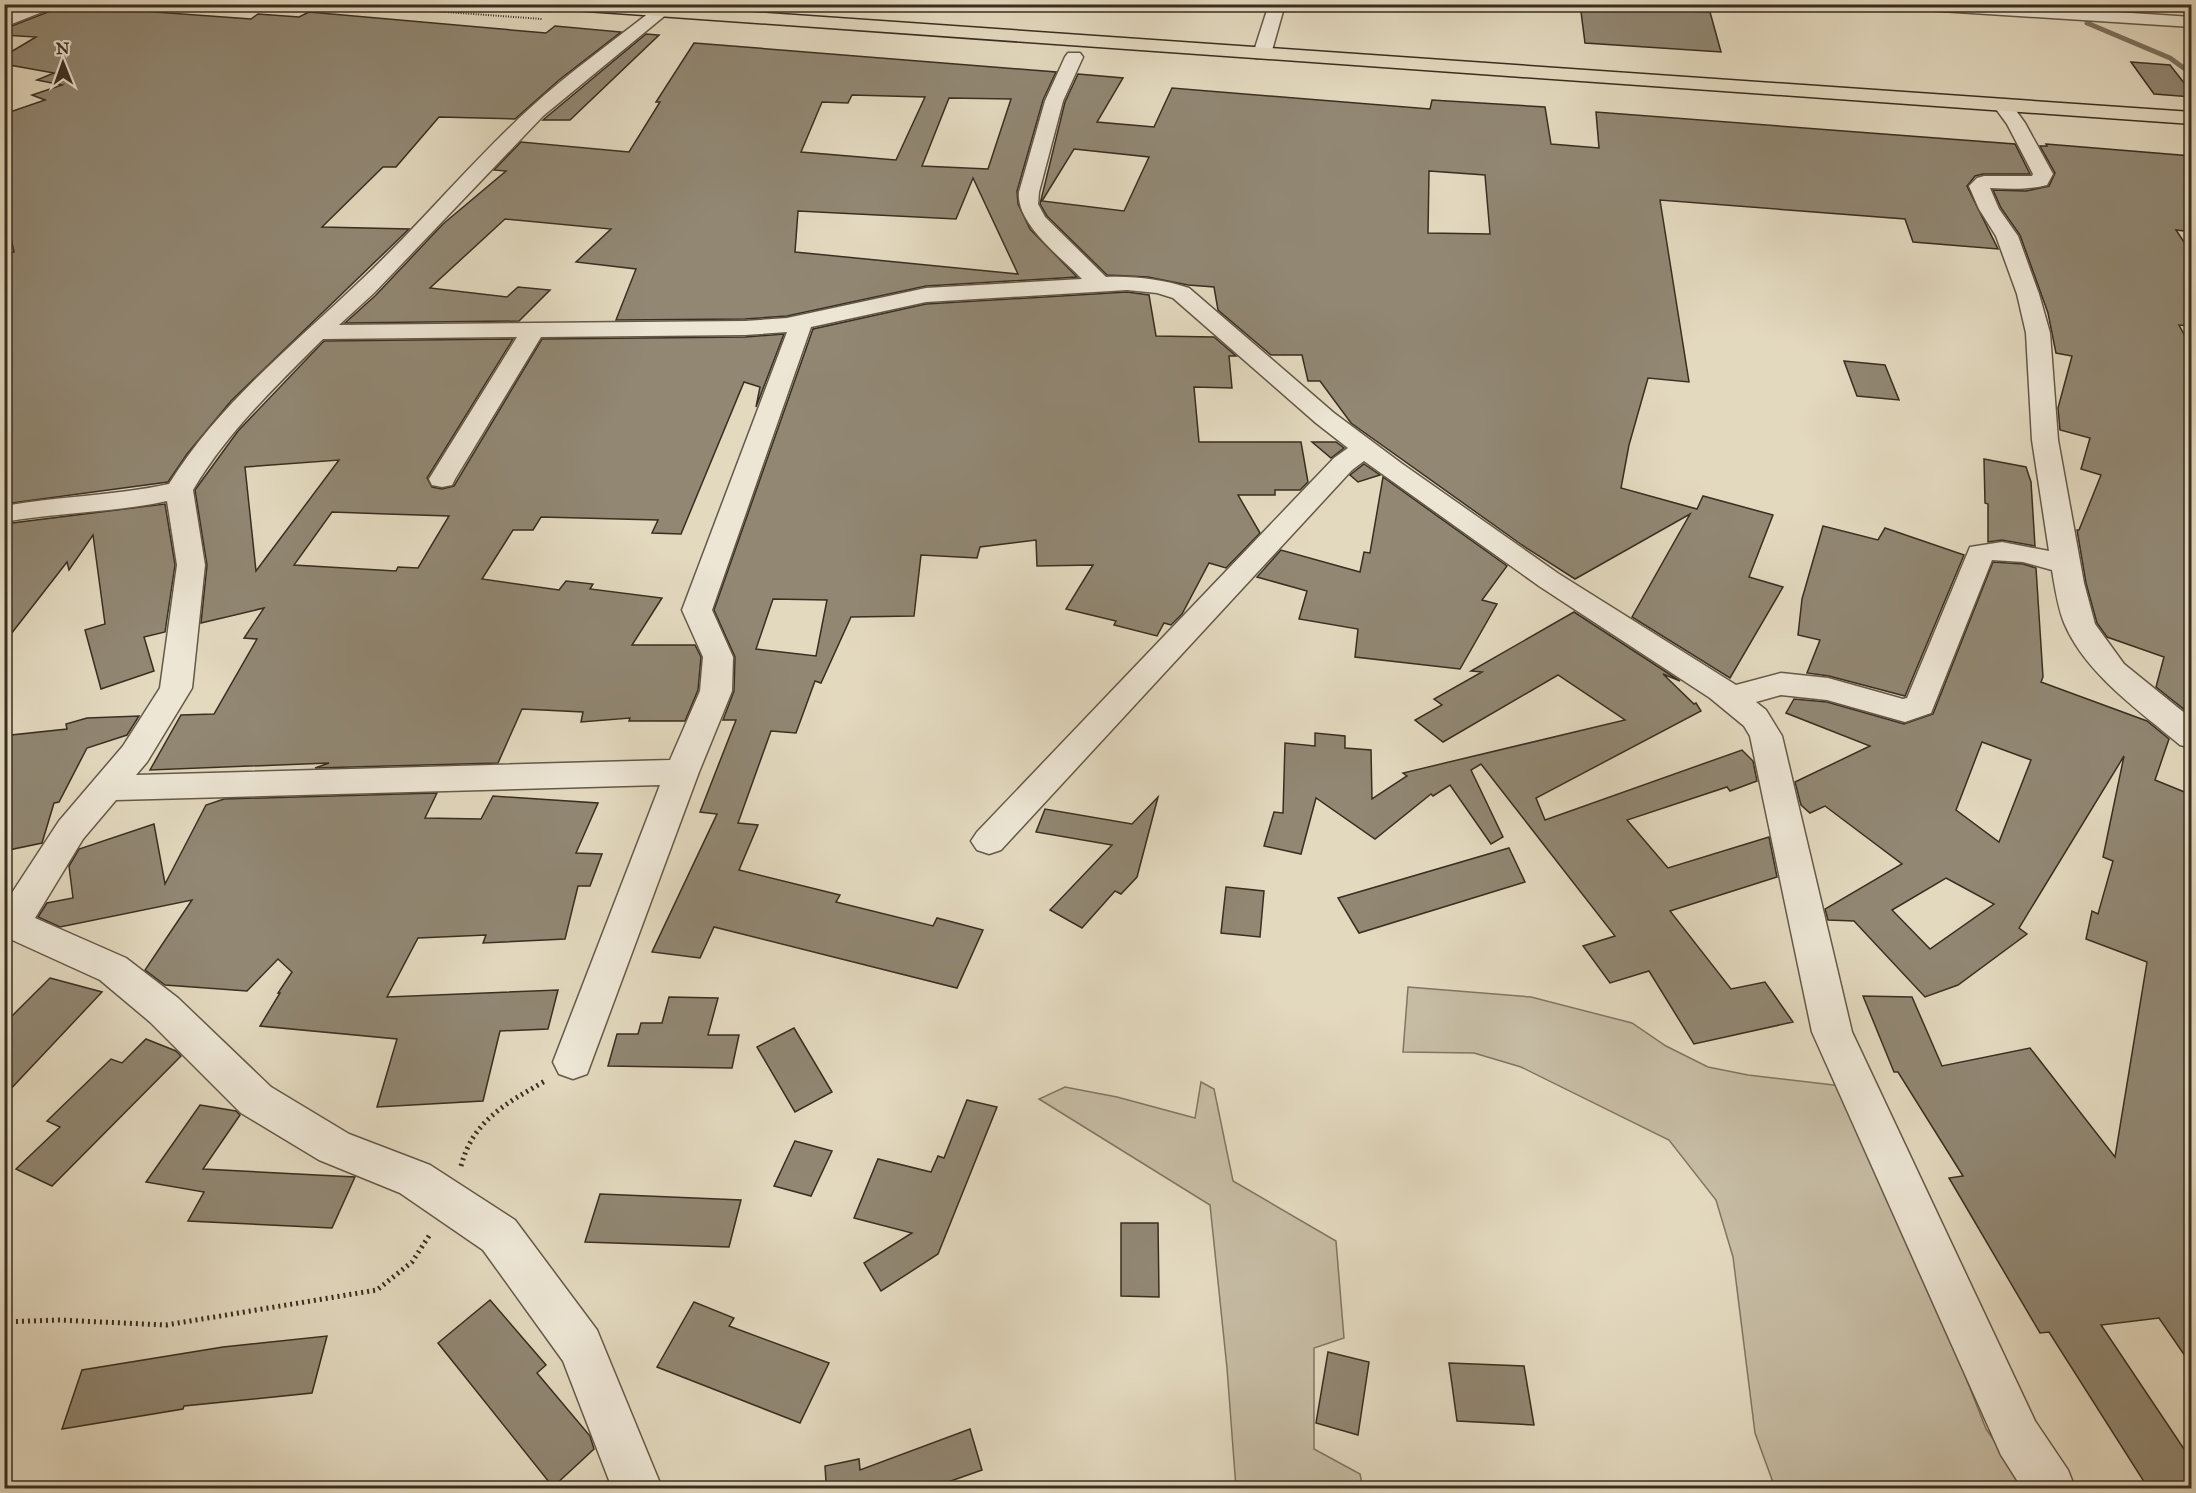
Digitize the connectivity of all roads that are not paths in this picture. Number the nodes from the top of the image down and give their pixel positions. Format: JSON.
{"nodes":[{"id":1,"x":49,"y":4,"type":"edge"},
{"id":2,"x":558,"y":4,"type":"edge"},
{"id":3,"x":1277,"y":4,"type":"edge"},
{"id":4,"x":1909,"y":4,"type":"edge"},
{"id":5,"x":667,"y":8,"type":"edge"},
{"id":6,"x":2027,"y":8,"type":"edge"},
{"id":7,"x":4,"y":22,"type":"edge"},
{"id":8,"x":2192,"y":22,"type":"edge"},
{"id":9,"x":1262,"y":54,"type":"junction"},
{"id":10,"x":1074,"y":57,"type":"dead end"},
{"id":11,"x":2002,"y":105,"type":"junction"},
{"id":12,"x":2192,"y":118,"type":"edge"},
{"id":13,"x":1100,"y":284,"type":"junction"},
{"id":14,"x":788,"y":325,"type":"junction"},
{"id":15,"x":534,"y":329,"type":"junction"},
{"id":16,"x":317,"y":332,"type":"junction"},
{"id":17,"x":1364,"y":448,"type":"junction"},
{"id":18,"x":442,"y":479,"type":"dead end"},
{"id":19,"x":179,"y":490,"type":"junction"},
{"id":20,"x":4,"y":514,"type":"edge"},
{"id":21,"x":2066,"y":565,"type":"junction"},
{"id":22,"x":1730,"y":698,"type":"junction"},
{"id":23,"x":2192,"y":737,"type":"edge"},
{"id":24,"x":682,"y":772,"type":"junction"},
{"id":25,"x":108,"y":788,"type":"junction"},
{"id":26,"x":989,"y":841,"type":"dead end"},
{"id":27,"x":8,"y":925,"type":"edge"},
{"id":28,"x":573,"y":1062,"type":"road end"},
{"id":29,"x":637,"y":1488,"type":"edge"},
{"id":30,"x":2050,"y":1488,"type":"edge"}],
"edges":[{"from":1,"to":7,"type":"street"},
{"from":2,"to":5,"type":"main road"},
{"from":3,"to":9,"type":"street"},
{"from":4,"to":6,"type":"street"},
{"from":5,"to":9,"type":"main road"},
{"from":5,"to":16,"type":"street"},
{"from":6,"to":8,"type":"street"},
{"from":9,"to":11,"type":"main road"},
{"from":10,"to":13,"type":"street"},
{"from":11,"to":12,"type":"main road"},
{"from":11,"to":21,"type":"street"},
{"from":13,"to":14,"type":"street"},
{"from":13,"to":17,"type":"street"},
{"from":14,"to":15,"type":"street"},
{"from":14,"to":24,"type":"street"},
{"from":15,"to":16,"type":"street"},
{"from":15,"to":18,"type":"street"},
{"from":16,"to":19,"type":"street"},
{"from":17,"to":22,"type":"street"},
{"from":17,"to":26,"type":"street"},
{"from":19,"to":20,"type":"street"},
{"from":19,"to":25,"type":"street"},
{"from":21,"to":22,"type":"street"},
{"from":21,"to":23,"type":"street"},
{"from":22,"to":30,"type":"street"},
{"from":24,"to":25,"type":"street"},
{"from":24,"to":28,"type":"street"},
{"from":25,"to":27,"type":"street"},
{"from":27,"to":29,"type":"street"}]}
